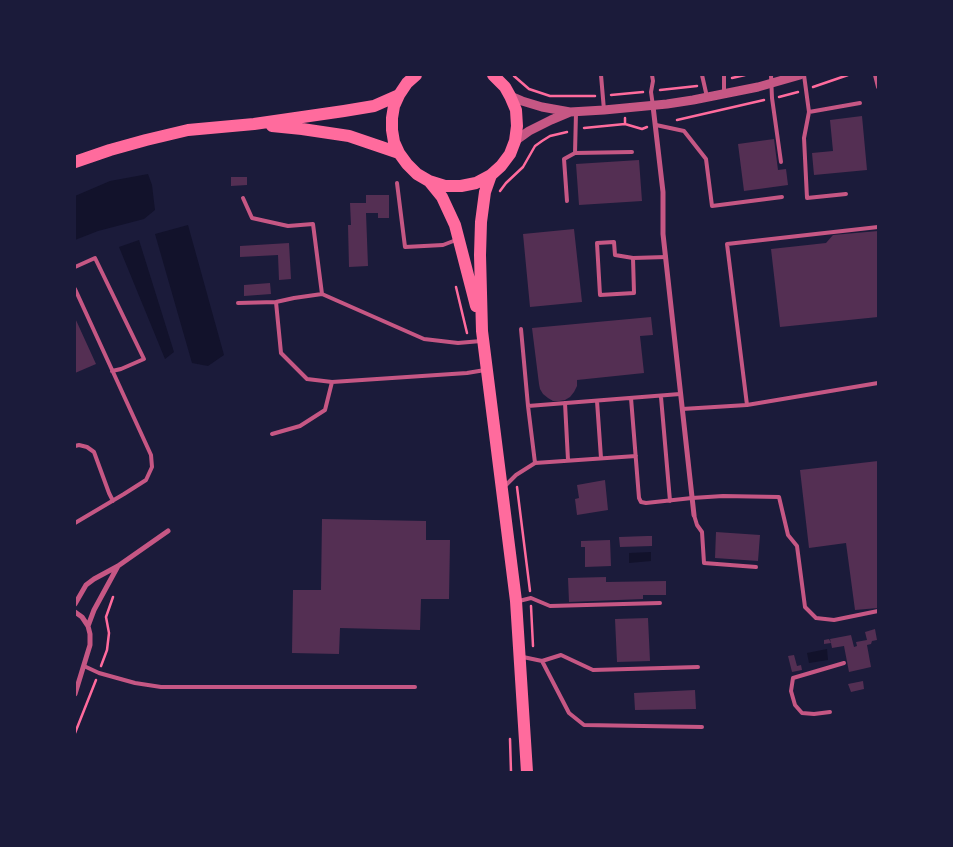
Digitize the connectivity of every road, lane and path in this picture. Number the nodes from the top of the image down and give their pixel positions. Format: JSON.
{"nodes":[{"id":1,"x":416,"y":75,"type":"edge"},
{"id":2,"x":493,"y":75,"type":"edge"},
{"id":3,"x":513,"y":75,"type":"edge"},
{"id":4,"x":601,"y":75,"type":"edge"},
{"id":5,"x":652,"y":75,"type":"edge"},
{"id":6,"x":702,"y":75,"type":"edge"},
{"id":7,"x":745,"y":75,"type":"edge"},
{"id":8,"x":800,"y":75,"type":"edge"},
{"id":9,"x":804,"y":75,"type":"edge"},
{"id":10,"x":875,"y":75,"type":"edge"},
{"id":11,"x":724,"y":77,"type":"edge"},
{"id":12,"x":771,"y":79,"type":"edge"},
{"id":13,"x":705,"y":84,"type":"junction"},
{"id":14,"x":878,"y":87,"type":"edge"},
{"id":15,"x":651,"y":92,"type":"junction"},
{"id":16,"x":724,"y":94,"type":"junction"},
{"id":17,"x":399,"y":95,"type":"junction"},
{"id":18,"x":510,"y":96,"type":"junction"},
{"id":19,"x":603,"y":96,"type":"junction"},
{"id":20,"x":707,"y":97,"type":"junction"},
{"id":21,"x":860,"y":103,"type":"dead end"},
{"id":22,"x":653,"y":106,"type":"junction"},
{"id":23,"x":604,"y":110,"type":"junction"},
{"id":24,"x":573,"y":112,"type":"junction"},
{"id":25,"x":809,"y":112,"type":"junction"},
{"id":26,"x":254,"y":124,"type":"junction"},
{"id":27,"x":625,"y":124,"type":"dead end"},
{"id":28,"x":656,"y":124,"type":"junction"},
{"id":29,"x":575,"y":130,"type":"junction"},
{"id":30,"x":515,"y":141,"type":"junction"},
{"id":31,"x":575,"y":152,"type":"junction"},
{"id":32,"x":632,"y":152,"type":"dead end"},
{"id":33,"x":399,"y":153,"type":"junction"},
{"id":34,"x":75,"y":162,"type":"edge"},
{"id":35,"x":781,"y":162,"type":"dead end"},
{"id":36,"x":491,"y":175,"type":"junction"},
{"id":37,"x":429,"y":181,"type":"junction"},
{"id":38,"x":397,"y":184,"type":"dead end"},
{"id":39,"x":498,"y":194,"type":"dead end"},
{"id":40,"x":846,"y":194,"type":"dead end"},
{"id":41,"x":782,"y":197,"type":"dead end"},
{"id":42,"x":243,"y":198,"type":"dead end"},
{"id":43,"x":566,"y":201,"type":"dead end"},
{"id":44,"x":878,"y":227,"type":"edge"},
{"id":45,"x":458,"y":240,"type":"junction"},
{"id":46,"x":666,"y":257,"type":"junction"},
{"id":47,"x":633,"y":258,"type":"junction"},
{"id":48,"x":75,"y":267,"type":"edge"},
{"id":49,"x":456,"y":284,"type":"dead end"},
{"id":50,"x":75,"y":289,"type":"edge"},
{"id":51,"x":322,"y":294,"type":"junction"},
{"id":52,"x":238,"y":302,"type":"dead end"},
{"id":53,"x":276,"y":302,"type":"junction"},
{"id":54,"x":520,"y":329,"type":"dead end"},
{"id":55,"x":483,"y":336,"type":"junction"},
{"id":56,"x":469,"y":342,"type":"junction"},
{"id":57,"x":487,"y":369,"type":"junction"},
{"id":58,"x":112,"y":371,"type":"junction"},
{"id":59,"x":332,"y":382,"type":"junction"},
{"id":60,"x":878,"y":383,"type":"edge"},
{"id":61,"x":680,"y":394,"type":"junction"},
{"id":62,"x":661,"y":396,"type":"junction"},
{"id":63,"x":631,"y":398,"type":"junction"},
{"id":64,"x":597,"y":400,"type":"junction"},
{"id":65,"x":565,"y":403,"type":"junction"},
{"id":66,"x":748,"y":405,"type":"junction"},
{"id":67,"x":528,"y":406,"type":"junction"},
{"id":68,"x":682,"y":409,"type":"junction"},
{"id":69,"x":272,"y":434,"type":"dead end"},
{"id":70,"x":75,"y":446,"type":"edge"},
{"id":71,"x":636,"y":456,"type":"junction"},
{"id":72,"x":601,"y":458,"type":"junction"},
{"id":73,"x":568,"y":460,"type":"junction"},
{"id":74,"x":535,"y":463,"type":"junction"},
{"id":75,"x":502,"y":488,"type":"junction"},
{"id":76,"x":692,"y":498,"type":"junction"},
{"id":77,"x":113,"y":501,"type":"junction"},
{"id":78,"x":670,"y":501,"type":"junction"},
{"id":79,"x":694,"y":515,"type":"joint"},
{"id":80,"x":75,"y":523,"type":"edge"},
{"id":81,"x":168,"y":531,"type":"dead end"},
{"id":82,"x":118,"y":566,"type":"junction"},
{"id":83,"x":756,"y":567,"type":"dead end"},
{"id":84,"x":516,"y":601,"type":"junction"},
{"id":85,"x":660,"y":603,"type":"dead end"},
{"id":86,"x":75,"y":604,"type":"edge"},
{"id":87,"x":878,"y":611,"type":"edge"},
{"id":88,"x":75,"y":612,"type":"edge"},
{"id":89,"x":88,"y":626,"type":"junction"},
{"id":90,"x":520,"y":656,"type":"junction"},
{"id":91,"x":542,"y":661,"type":"junction"},
{"id":92,"x":844,"y":663,"type":"dead end"},
{"id":93,"x":84,"y":666,"type":"junction"},
{"id":94,"x":698,"y":666,"type":"dead end"},
{"id":95,"x":415,"y":687,"type":"dead end"},
{"id":96,"x":75,"y":694,"type":"edge"},
{"id":97,"x":830,"y":712,"type":"dead end"},
{"id":98,"x":702,"y":727,"type":"dead end"},
{"id":99,"x":510,"y":737,"type":"dead end"},
{"id":100,"x":511,"y":772,"type":"edge"},
{"id":101,"x":526,"y":772,"type":"edge"}],
"edges":[{"from":1,"to":17,"type":"main road"},
{"from":2,"to":18,"type":"main road"},
{"from":3,"to":19,"type":"path"},
{"from":4,"to":19,"type":"lane"},
{"from":5,"to":15,"type":"lane"},
{"from":6,"to":13,"type":"lane"},
{"from":7,"to":11,"type":"path"},
{"from":8,"to":12,"type":"street"},
{"from":9,"to":25,"type":"lane"},
{"from":10,"to":14,"type":"lane"},
{"from":11,"to":16,"type":"lane"},
{"from":12,"to":16,"type":"street"},
{"from":12,"to":35,"type":"lane"},
{"from":13,"to":15,"type":"path"},
{"from":13,"to":20,"type":"lane"},
{"from":15,"to":19,"type":"path"},
{"from":15,"to":22,"type":"lane"},
{"from":16,"to":20,"type":"street"},
{"from":17,"to":26,"type":"main road"},
{"from":17,"to":33,"type":"main road"},
{"from":18,"to":24,"type":"street"},
{"from":18,"to":30,"type":"main road"},
{"from":19,"to":23,"type":"lane"},
{"from":20,"to":22,"type":"street"},
{"from":21,"to":25,"type":"lane"},
{"from":22,"to":23,"type":"street"},
{"from":22,"to":28,"type":"street"},
{"from":23,"to":24,"type":"street"},
{"from":24,"to":29,"type":"lane"},
{"from":24,"to":30,"type":"street"},
{"from":25,"to":40,"type":"lane"},
{"from":26,"to":33,"type":"main road"},
{"from":26,"to":34,"type":"main road"},
{"from":27,"to":29,"type":"path"},
{"from":28,"to":41,"type":"lane"},
{"from":28,"to":46,"type":"street"},
{"from":29,"to":31,"type":"lane"},
{"from":29,"to":39,"type":"path"},
{"from":30,"to":36,"type":"main road"},
{"from":31,"to":32,"type":"lane"},
{"from":31,"to":43,"type":"lane"},
{"from":33,"to":37,"type":"main road"},
{"from":36,"to":37,"type":"main road"},
{"from":36,"to":55,"type":"main road"},
{"from":37,"to":45,"type":"main road"},
{"from":38,"to":45,"type":"lane"},
{"from":42,"to":51,"type":"lane"},
{"from":44,"to":66,"type":"lane"},
{"from":45,"to":55,"type":"main road"},
{"from":46,"to":47,"type":"lane"},
{"from":46,"to":61,"type":"street"},
{"from":47,"to":47,"type":"lane"},
{"from":48,"to":58,"type":"lane"},
{"from":49,"to":56,"type":"path"},
{"from":50,"to":58,"type":"lane"},
{"from":51,"to":53,"type":"lane"},
{"from":51,"to":56,"type":"lane"},
{"from":52,"to":53,"type":"lane"},
{"from":53,"to":59,"type":"lane"},
{"from":54,"to":67,"type":"lane"},
{"from":55,"to":56,"type":"lane"},
{"from":55,"to":57,"type":"main road"},
{"from":57,"to":59,"type":"lane"},
{"from":57,"to":75,"type":"main road"},
{"from":58,"to":77,"type":"lane"},
{"from":59,"to":69,"type":"lane"},
{"from":60,"to":66,"type":"lane"},
{"from":61,"to":62,"type":"lane"},
{"from":61,"to":68,"type":"street"},
{"from":62,"to":63,"type":"lane"},
{"from":62,"to":78,"type":"lane"},
{"from":63,"to":64,"type":"lane"},
{"from":63,"to":71,"type":"lane"},
{"from":64,"to":65,"type":"lane"},
{"from":64,"to":72,"type":"lane"},
{"from":65,"to":67,"type":"lane"},
{"from":65,"to":73,"type":"lane"},
{"from":66,"to":68,"type":"lane"},
{"from":67,"to":74,"type":"lane"},
{"from":68,"to":76,"type":"street"},
{"from":70,"to":77,"type":"lane"},
{"from":71,"to":72,"type":"lane"},
{"from":71,"to":78,"type":"lane"},
{"from":72,"to":73,"type":"lane"},
{"from":73,"to":74,"type":"lane"},
{"from":74,"to":75,"type":"lane"},
{"from":75,"to":84,"type":"main road"},
{"from":76,"to":78,"type":"lane"},
{"from":76,"to":79,"type":"street"},
{"from":76,"to":87,"type":"lane"},
{"from":77,"to":80,"type":"lane"},
{"from":79,"to":83,"type":"lane"},
{"from":81,"to":82,"type":"street"},
{"from":82,"to":86,"type":"street"},
{"from":82,"to":89,"type":"street"},
{"from":84,"to":85,"type":"lane"},
{"from":84,"to":90,"type":"main road"},
{"from":88,"to":89,"type":"street"},
{"from":89,"to":93,"type":"street"},
{"from":90,"to":91,"type":"lane"},
{"from":90,"to":101,"type":"main road"},
{"from":91,"to":94,"type":"lane"},
{"from":91,"to":98,"type":"lane"},
{"from":92,"to":97,"type":"lane"},
{"from":93,"to":95,"type":"lane"},
{"from":93,"to":96,"type":"street"},
{"from":99,"to":100,"type":"path"}]}
